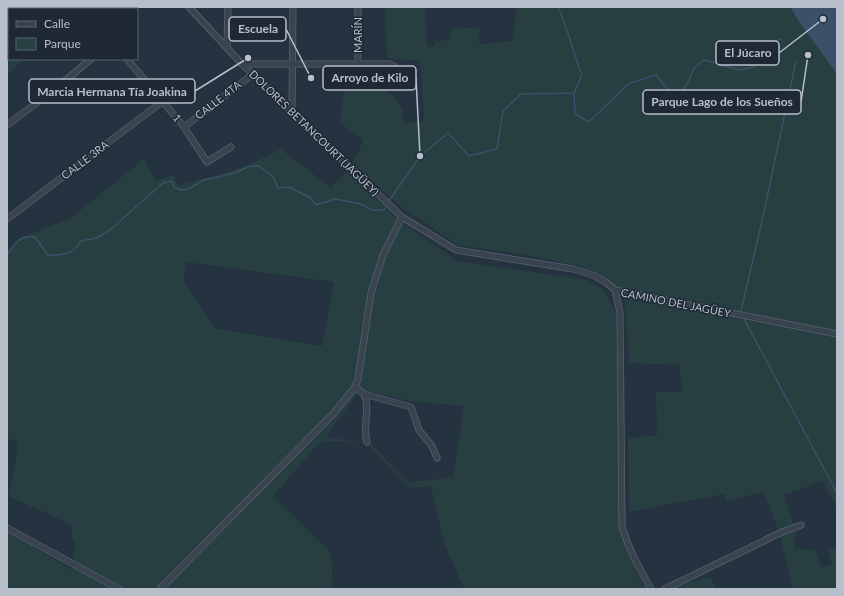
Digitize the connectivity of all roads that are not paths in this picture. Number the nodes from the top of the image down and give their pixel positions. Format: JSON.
{"nodes":[{"id":1,"x":189,"y":7,"type":"edge"},
{"id":2,"x":228,"y":7,"type":"edge"},
{"id":3,"x":293,"y":7,"type":"edge"},
{"id":4,"x":358,"y":7,"type":"edge"},
{"id":5,"x":227,"y":47,"type":"junction"},
{"id":6,"x":90,"y":60,"type":"edge"},
{"id":7,"x":128,"y":60,"type":"edge"},
{"id":8,"x":358,"y":63,"type":"junction"},
{"id":9,"x":242,"y":64,"type":"junction"},
{"id":10,"x":293,"y":64,"type":"junction"},
{"id":11,"x":252,"y":74,"type":"junction"},
{"id":12,"x":400,"y":83,"type":"dead end"},
{"id":13,"x":163,"y":101,"type":"junction"},
{"id":14,"x":292,"y":110,"type":"junction"},
{"id":15,"x":7,"y":125,"type":"edge"},
{"id":16,"x":184,"y":127,"type":"junction"},
{"id":17,"x":231,"y":147,"type":"dead end"},
{"id":18,"x":390,"y":206,"type":"joint"},
{"id":19,"x":402,"y":217,"type":"junction"},
{"id":20,"x":7,"y":219,"type":"edge"},
{"id":21,"x":615,"y":290,"type":"junction"},
{"id":22,"x":837,"y":334,"type":"edge"},
{"id":23,"x":354,"y":387,"type":"junction"},
{"id":24,"x":364,"y":394,"type":"junction"},
{"id":25,"x":367,"y":442,"type":"dead end"},
{"id":26,"x":437,"y":458,"type":"dead end"},
{"id":27,"x":801,"y":525,"type":"dead end"},
{"id":28,"x":7,"y":528,"type":"edge"},
{"id":29,"x":119,"y":589,"type":"edge"},
{"id":30,"x":160,"y":589,"type":"edge"},
{"id":31,"x":651,"y":589,"type":"edge"},
{"id":32,"x":665,"y":589,"type":"edge"}],
"edges":[{"from":1,"to":5,"type":"street","name":"DOLORES BETANCOURT (JAGÜEY)"},
{"from":2,"to":5,"type":"street"},
{"from":3,"to":10,"type":"street"},
{"from":4,"to":8,"type":"street","name":"MARÍN"},
{"from":5,"to":9,"type":"street","name":"DOLORES BETANCOURT (JAGÜEY)"},
{"from":6,"to":15,"type":"street"},
{"from":7,"to":13,"type":"street","name":"1"},
{"from":8,"to":10,"type":"street"},
{"from":8,"to":12,"type":"street"},
{"from":9,"to":10,"type":"street"},
{"from":9,"to":11,"type":"street","name":"DOLORES BETANCOURT (JAGÜEY)"},
{"from":10,"to":14,"type":"street"},
{"from":11,"to":14,"type":"street","name":"DOLORES BETANCOURT (JAGÜEY)"},
{"from":11,"to":16,"type":"street","name":"CALLE 4TA"},
{"from":13,"to":16,"type":"street","name":"1"},
{"from":13,"to":20,"type":"street","name":"CALLE 3RA"},
{"from":14,"to":18,"type":"street","name":"DOLORES BETANCOURT (JAGÜEY)"},
{"from":16,"to":17,"type":"street","name":"1"},
{"from":18,"to":19,"type":"street","name":"CAMINO DEL JAGÜEY"},
{"from":19,"to":21,"type":"street","name":"CAMINO DEL JAGÜEY"},
{"from":19,"to":23,"type":"street"},
{"from":21,"to":22,"type":"street","name":"CAMINO DEL JAGÜEY"},
{"from":21,"to":31,"type":"street"},
{"from":23,"to":24,"type":"street"},
{"from":23,"to":30,"type":"street"},
{"from":24,"to":25,"type":"street"},
{"from":24,"to":26,"type":"street"},
{"from":27,"to":32,"type":"street"},
{"from":28,"to":29,"type":"street"}]}
